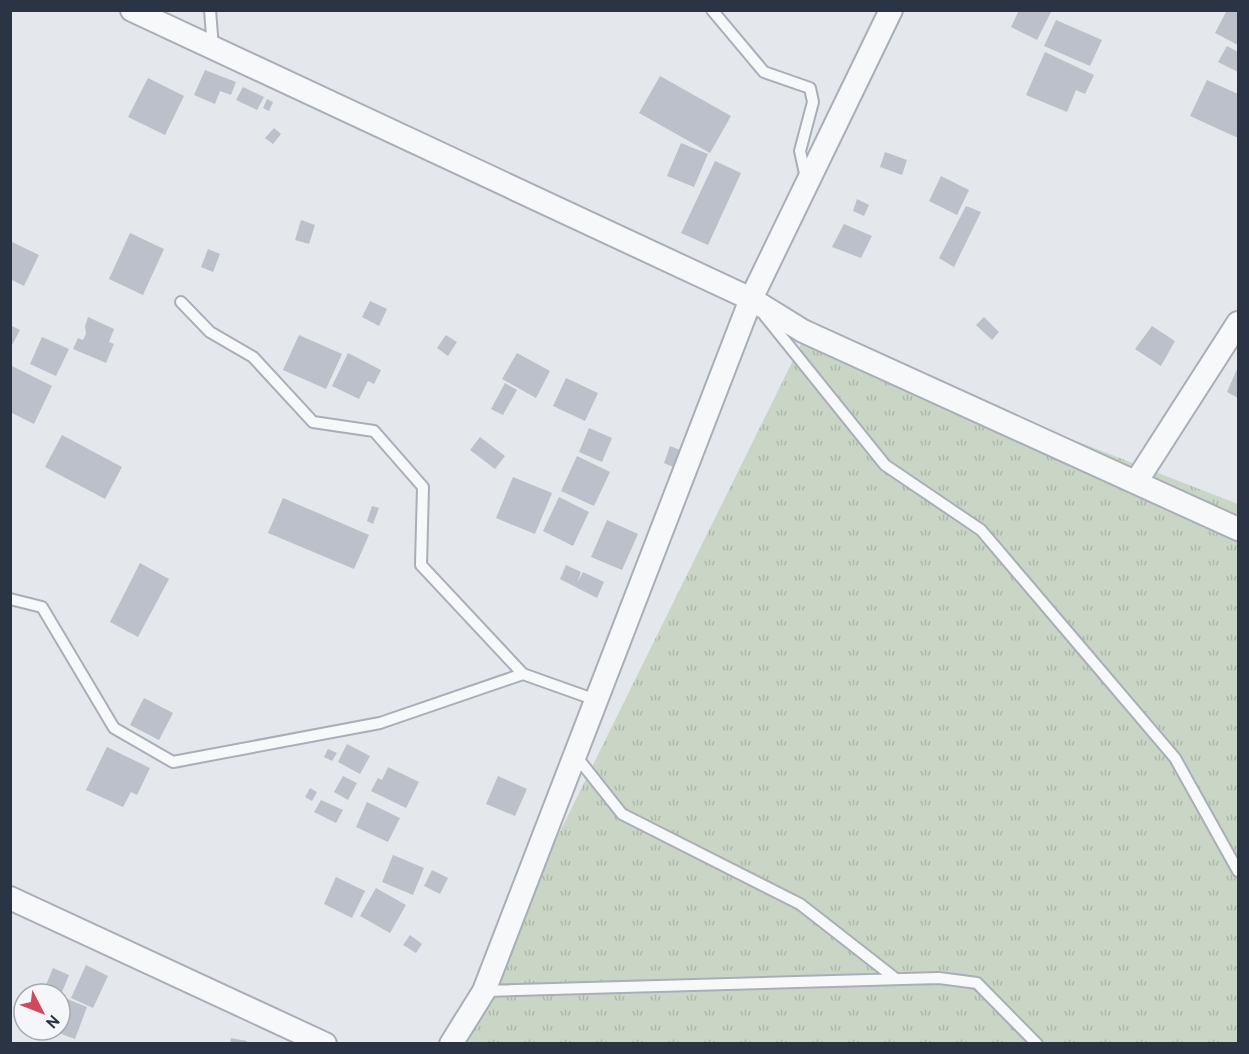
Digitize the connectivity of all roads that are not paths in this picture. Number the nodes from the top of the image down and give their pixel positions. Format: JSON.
{"nodes":[{"id":1,"x":132,"y":10,"type":"edge"},
{"id":2,"x":210,"y":10,"type":"edge"},
{"id":3,"x":712,"y":10,"type":"edge"},
{"id":4,"x":891,"y":10,"type":"edge"},
{"id":5,"x":213,"y":48,"type":"junction"},
{"id":6,"x":808,"y":183,"type":"junction"},
{"id":7,"x":751,"y":299,"type":"junction"},
{"id":8,"x":181,"y":302,"type":"dead end"},
{"id":9,"x":1239,"y":323,"type":"edge"},
{"id":10,"x":1136,"y":482,"type":"junction"},
{"id":11,"x":1239,"y":529,"type":"edge"},
{"id":12,"x":10,"y":599,"type":"edge"},
{"id":13,"x":523,"y":674,"type":"junction"},
{"id":14,"x":596,"y":700,"type":"junction"},
{"id":15,"x":575,"y":756,"type":"junction"},
{"id":16,"x":1239,"y":871,"type":"edge"},
{"id":17,"x":10,"y":898,"type":"edge"},
{"id":18,"x":896,"y":979,"type":"junction"},
{"id":19,"x":484,"y":991,"type":"junction"},
{"id":20,"x":325,"y":1044,"type":"edge"},
{"id":21,"x":452,"y":1044,"type":"edge"},
{"id":22,"x":1037,"y":1044,"type":"edge"}],
"edges":[{"from":1,"to":5,"type":"street"},
{"from":2,"to":5,"type":"lane"},
{"from":3,"to":6,"type":"lane"},
{"from":4,"to":6,"type":"street"},
{"from":5,"to":7,"type":"street"},
{"from":6,"to":7,"type":"street"},
{"from":7,"to":10,"type":"street"},
{"from":7,"to":14,"type":"street"},
{"from":7,"to":16,"type":"lane"},
{"from":8,"to":13,"type":"lane"},
{"from":9,"to":10,"type":"street"},
{"from":10,"to":11,"type":"street"},
{"from":12,"to":13,"type":"lane"},
{"from":13,"to":14,"type":"lane"},
{"from":14,"to":15,"type":"street"},
{"from":15,"to":18,"type":"lane"},
{"from":15,"to":19,"type":"street"},
{"from":17,"to":20,"type":"street"},
{"from":18,"to":19,"type":"lane"},
{"from":18,"to":22,"type":"lane"},
{"from":19,"to":21,"type":"street"}]}
